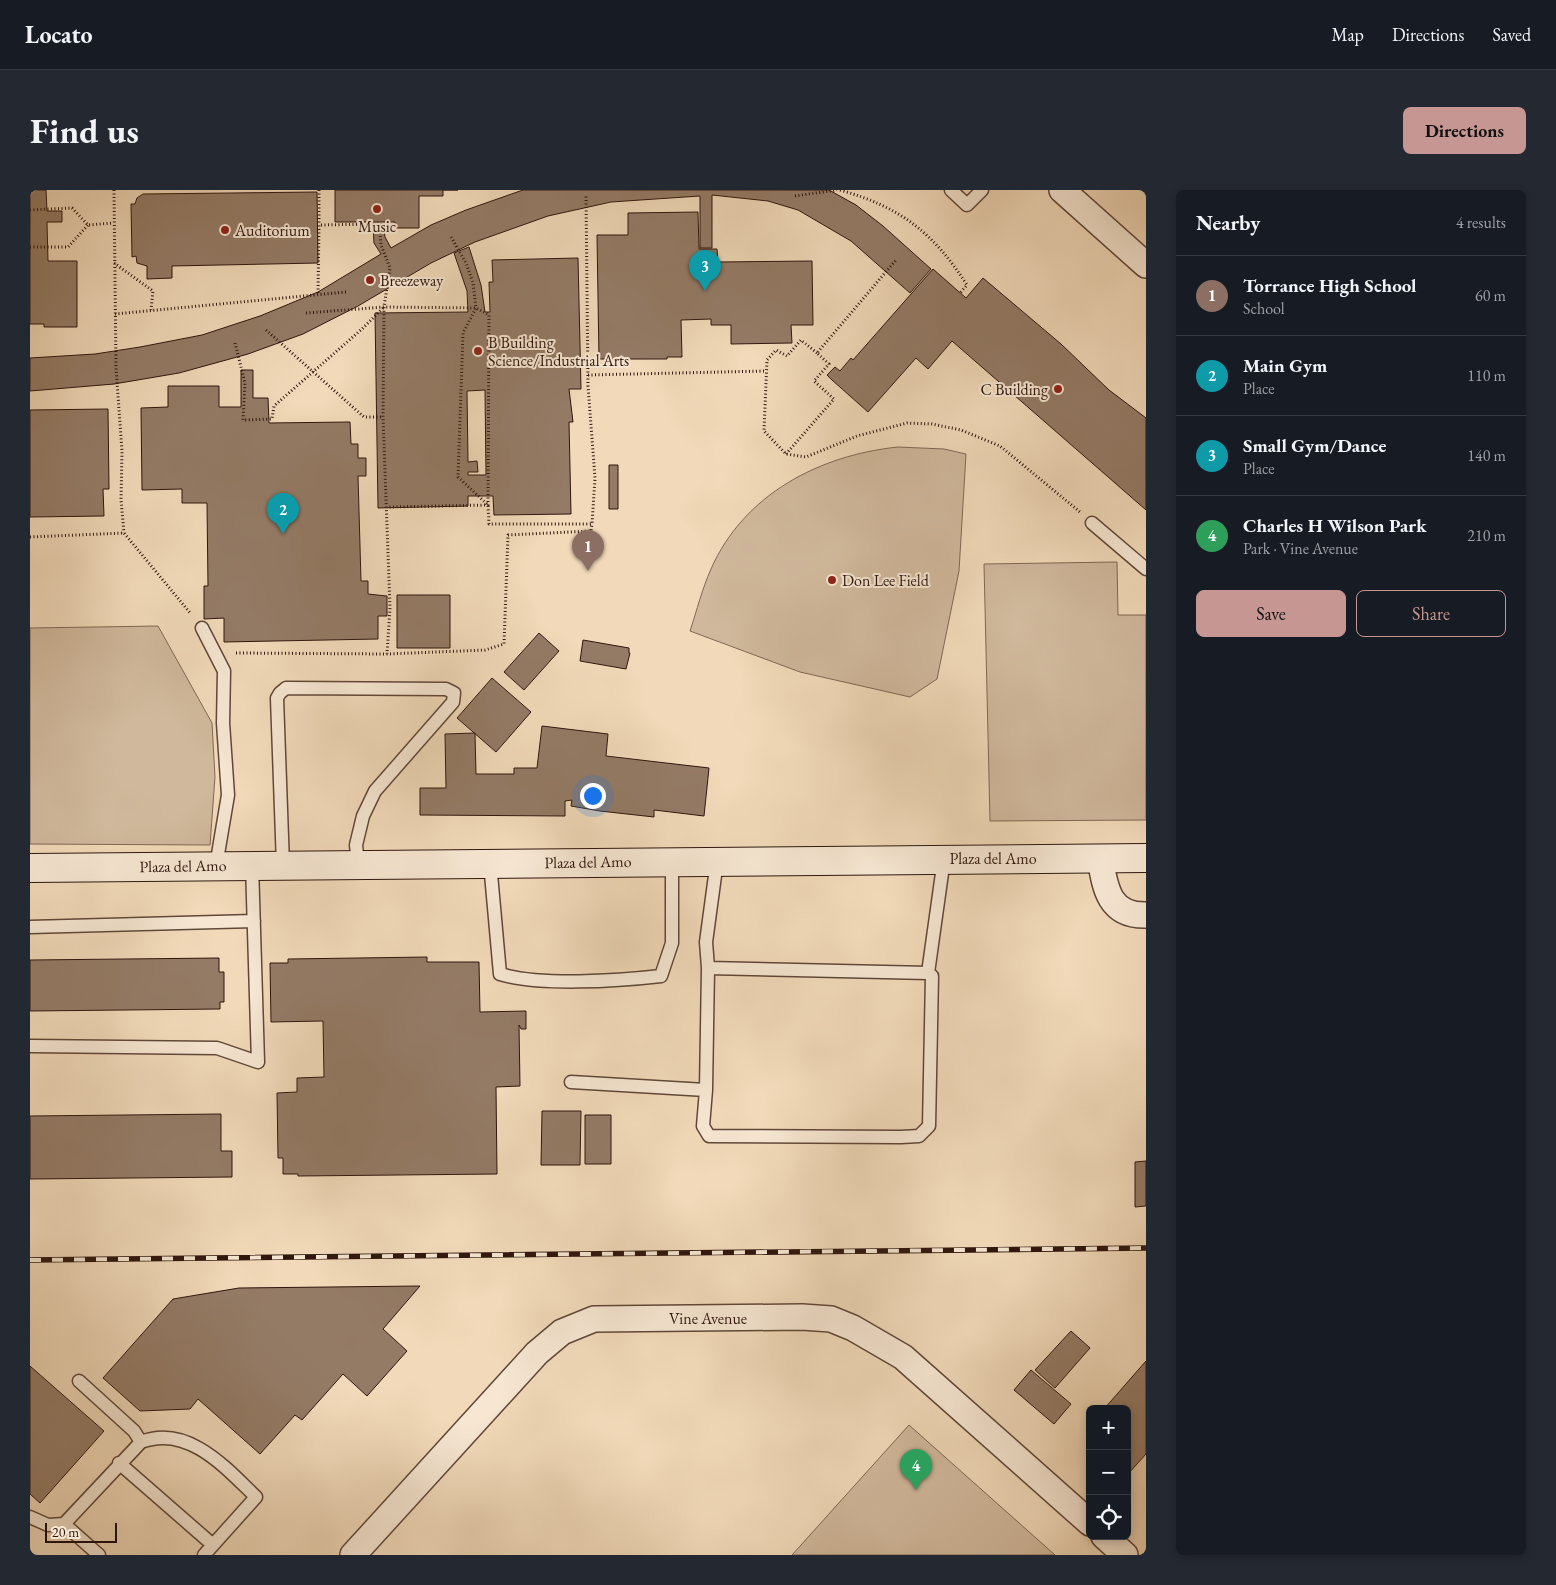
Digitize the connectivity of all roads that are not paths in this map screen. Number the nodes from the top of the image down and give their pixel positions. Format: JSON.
{"nodes":[{"id":1,"x":951,"y":190,"type":"edge"},
{"id":2,"x":982,"y":190,"type":"edge"},
{"id":3,"x":1062,"y":190,"type":"edge"},
{"id":4,"x":1146,"y":265,"type":"edge"},
{"id":5,"x":1092,"y":523,"type":"road end"},
{"id":6,"x":1146,"y":569,"type":"edge"},
{"id":7,"x":202,"y":628,"type":"road end"},
{"id":8,"x":944,"y":858,"type":"junction"},
{"id":9,"x":1100,"y":858,"type":"junction"},
{"id":10,"x":1146,"y":858,"type":"edge"},
{"id":11,"x":672,"y":861,"type":"junction"},
{"id":12,"x":717,"y":861,"type":"junction"},
{"id":13,"x":490,"y":863,"type":"junction"},
{"id":14,"x":358,"y":864,"type":"junction"},
{"id":15,"x":252,"y":865,"type":"junction"},
{"id":16,"x":283,"y":865,"type":"junction"},
{"id":17,"x":216,"y":866,"type":"junction"},
{"id":18,"x":30,"y":868,"type":"edge"},
{"id":19,"x":1146,"y":915,"type":"edge"},
{"id":20,"x":254,"y":921,"type":"junction"},
{"id":21,"x":30,"y":927,"type":"edge"},
{"id":22,"x":708,"y":968,"type":"junction"},
{"id":23,"x":928,"y":972,"type":"junction"},
{"id":24,"x":30,"y":1046,"type":"edge"},
{"id":25,"x":571,"y":1082,"type":"dead end"},
{"id":26,"x":706,"y":1090,"type":"junction"},
{"id":27,"x":79,"y":1381,"type":"dead end"},
{"id":28,"x":141,"y":1442,"type":"junction"},
{"id":29,"x":119,"y":1463,"type":"junction"},
{"id":30,"x":30,"y":1517,"type":"edge"},
{"id":31,"x":1086,"y":1519,"type":"edge"},
{"id":32,"x":64,"y":1524,"type":"junction"},
{"id":33,"x":1108,"y":1540,"type":"edge"},
{"id":34,"x":213,"y":1545,"type":"junction"},
{"id":35,"x":99,"y":1555,"type":"edge"},
{"id":36,"x":204,"y":1555,"type":"edge"},
{"id":37,"x":353,"y":1555,"type":"edge"},
{"id":38,"x":1125,"y":1555,"type":"edge"}],
"edges":[{"from":1,"to":2,"type":"lane"},
{"from":3,"to":4,"type":"street"},
{"from":5,"to":6,"type":"lane"},
{"from":7,"to":17,"type":"lane"},
{"from":8,"to":9,"type":"main road","name":"Plaza del Amo"},
{"from":8,"to":12,"type":"main road","name":"Plaza del Amo"},
{"from":8,"to":23,"type":"lane"},
{"from":9,"to":10,"type":"main road","name":"Plaza del Amo"},
{"from":9,"to":19,"type":"street"},
{"from":11,"to":12,"type":"main road","name":"Plaza del Amo"},
{"from":11,"to":13,"type":"main road","name":"Plaza del Amo"},
{"from":11,"to":13,"type":"lane"},
{"from":12,"to":22,"type":"lane"},
{"from":13,"to":14,"type":"main road","name":"Plaza del Amo"},
{"from":14,"to":16,"type":"main road","name":"Plaza del Amo"},
{"from":14,"to":16,"type":"lane"},
{"from":15,"to":16,"type":"main road","name":"Plaza del Amo"},
{"from":15,"to":17,"type":"main road","name":"Plaza del Amo"},
{"from":15,"to":20,"type":"lane"},
{"from":17,"to":18,"type":"main road","name":"Plaza del Amo"},
{"from":20,"to":21,"type":"lane"},
{"from":20,"to":24,"type":"lane"},
{"from":22,"to":23,"type":"lane"},
{"from":22,"to":26,"type":"lane"},
{"from":23,"to":26,"type":"lane"},
{"from":25,"to":26,"type":"lane"},
{"from":27,"to":28,"type":"lane"},
{"from":28,"to":29,"type":"lane"},
{"from":28,"to":34,"type":"lane"},
{"from":29,"to":32,"type":"lane"},
{"from":29,"to":34,"type":"lane"},
{"from":30,"to":32,"type":"lane"},
{"from":31,"to":37,"type":"street","name":"Vine Avenue"},
{"from":32,"to":35,"type":"lane"},
{"from":33,"to":38,"type":"street"},
{"from":34,"to":36,"type":"lane"}]}
